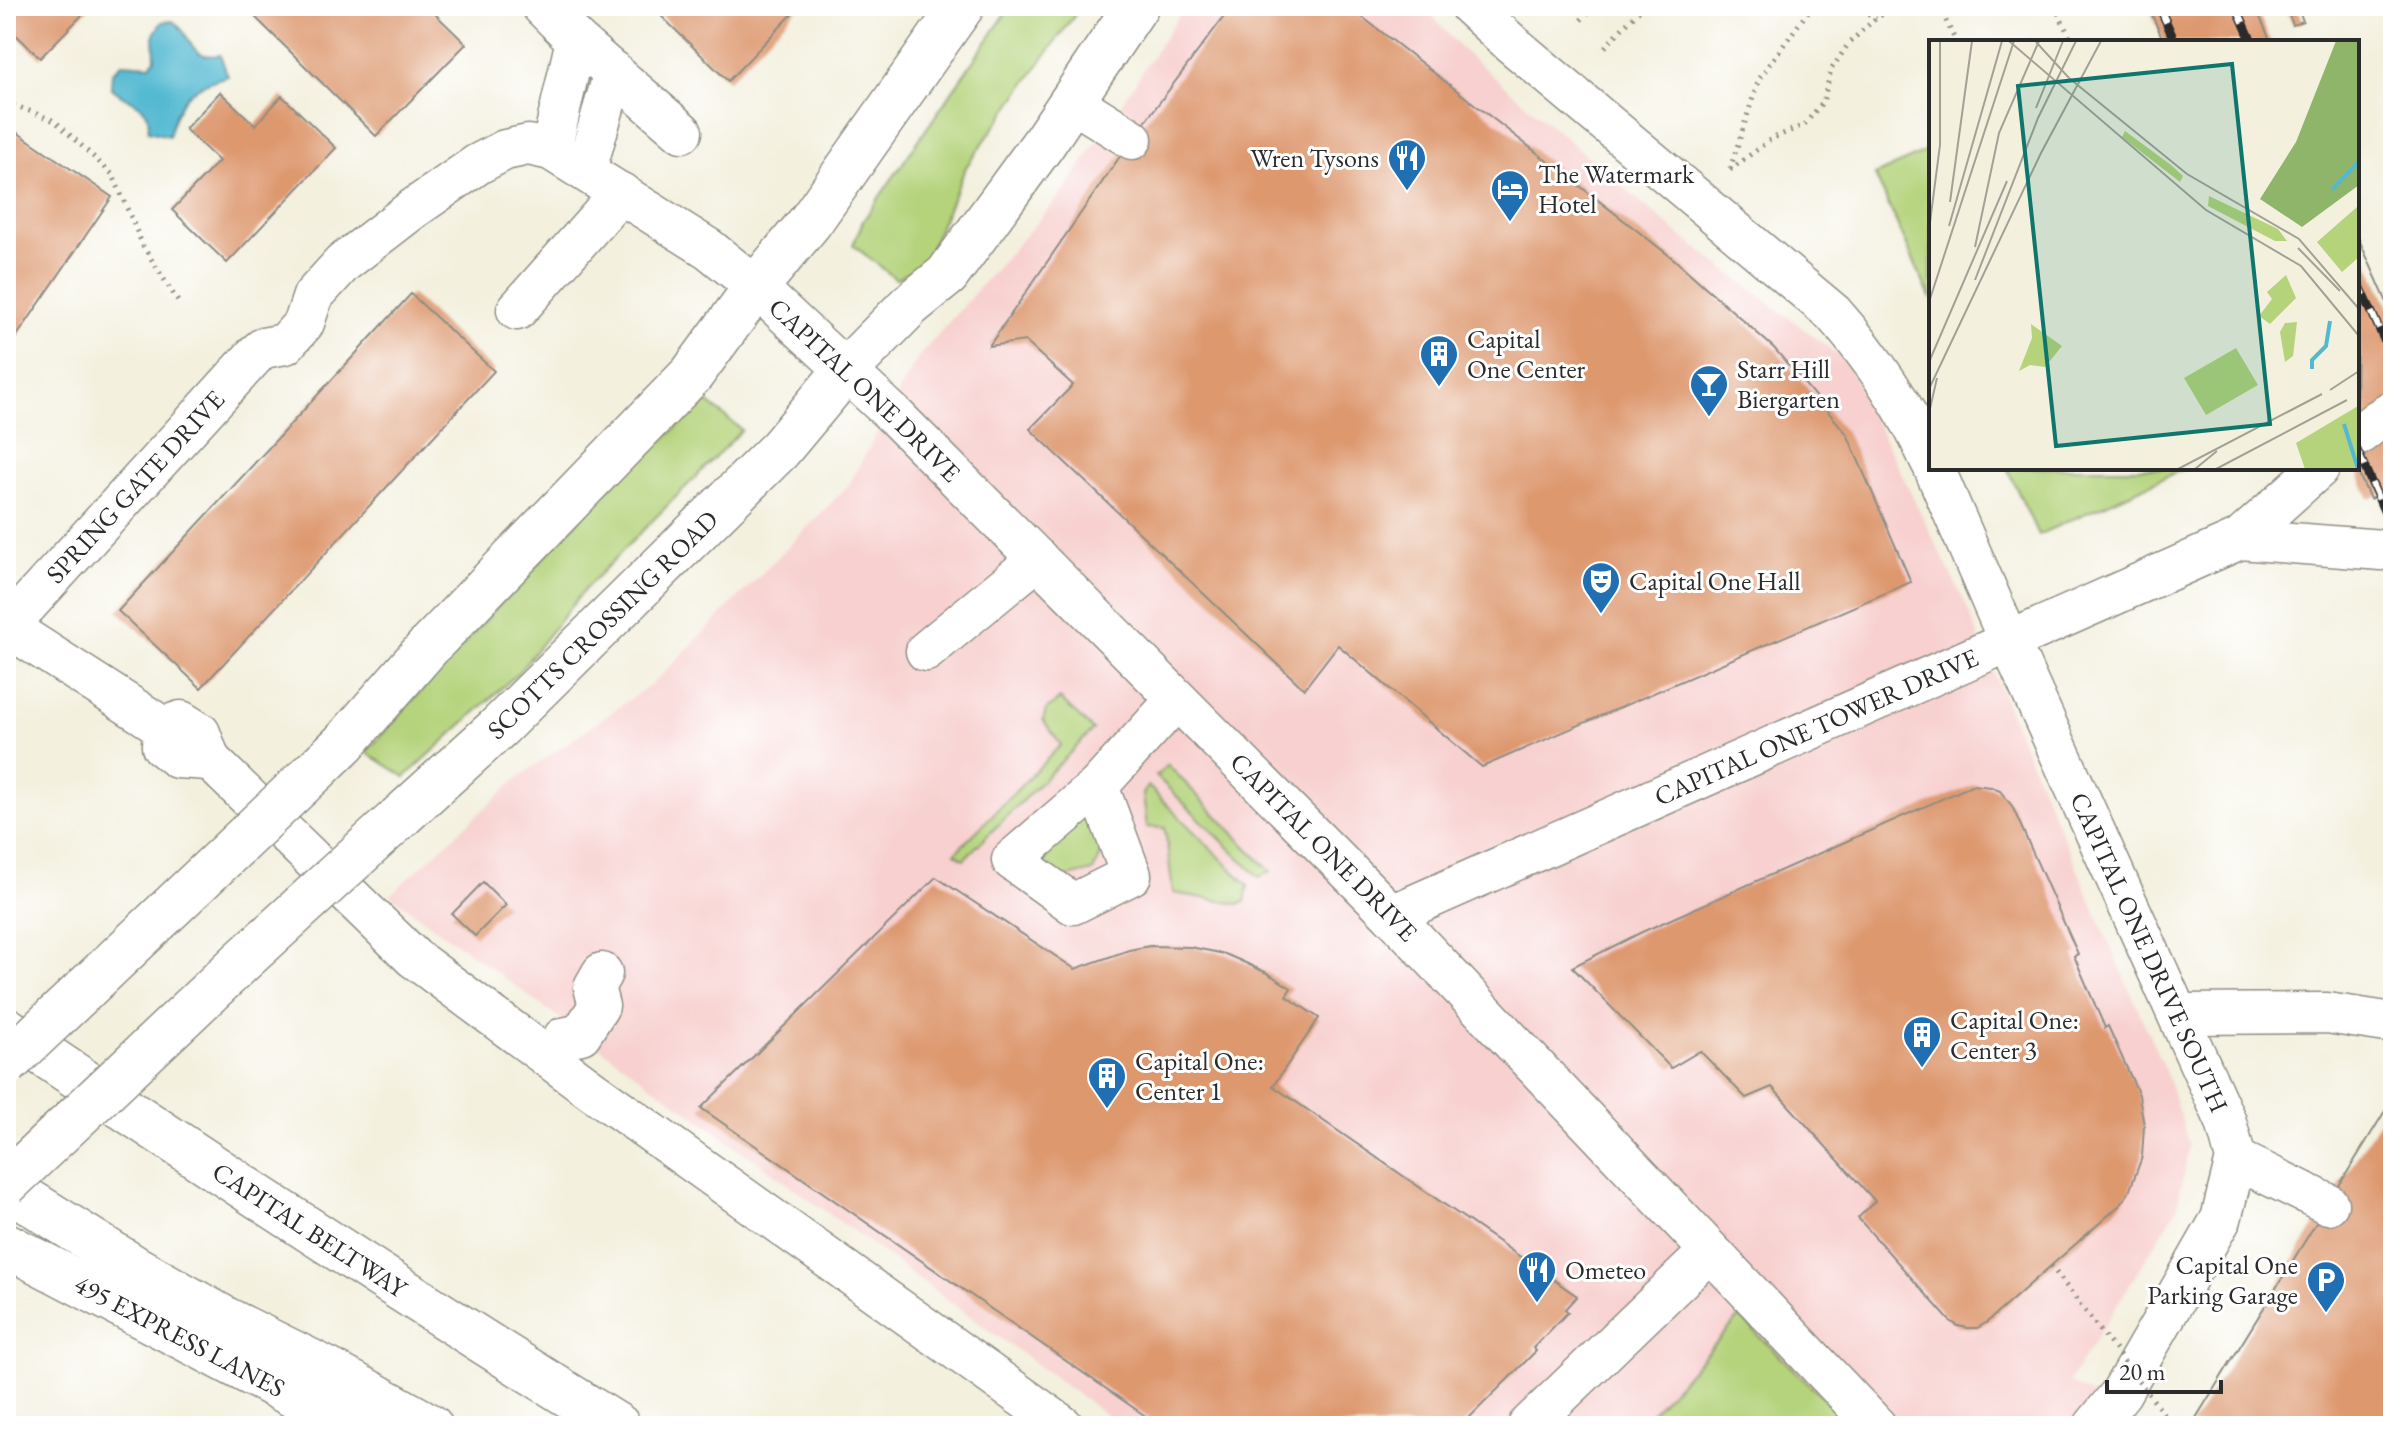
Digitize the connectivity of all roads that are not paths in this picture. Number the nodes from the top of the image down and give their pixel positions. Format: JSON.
{"nodes":[{"id":1,"x":542,"y":6,"type":"edge"},
{"id":2,"x":962,"y":6,"type":"edge"},
{"id":3,"x":1136,"y":6,"type":"edge"},
{"id":4,"x":1470,"y":6,"type":"edge"},
{"id":5,"x":576,"y":40,"type":"junction"},
{"id":6,"x":614,"y":72,"type":"junction"},
{"id":7,"x":1071,"y":101,"type":"junction"},
{"id":8,"x":682,"y":132,"type":"dead end"},
{"id":9,"x":1132,"y":139,"type":"dead end"},
{"id":10,"x":551,"y":150,"type":"junction"},
{"id":11,"x":586,"y":170,"type":"junction"},
{"id":12,"x":621,"y":193,"type":"junction"},
{"id":13,"x":756,"y":287,"type":"junction"},
{"id":14,"x":517,"y":310,"type":"dead end"},
{"id":15,"x":846,"y":370,"type":"junction"},
{"id":16,"x":2393,"y":411,"type":"edge"},
{"id":17,"x":2359,"y":434,"type":"edge"},
{"id":18,"x":1929,"y":458,"type":"edge"},
{"id":19,"x":1935,"y":470,"type":"edge"},
{"id":20,"x":2317,"y":470,"type":"edge"},
{"id":21,"x":2240,"y":539,"type":"junction"},
{"id":22,"x":2393,"y":545,"type":"edge"},
{"id":23,"x":1038,"y":559,"type":"junction"},
{"id":24,"x":7,"y":627,"type":"edge"},
{"id":25,"x":2009,"y":641,"type":"junction"},
{"id":26,"x":926,"y":651,"type":"dead end"},
{"id":27,"x":1176,"y":700,"type":"junction"},
{"id":28,"x":1098,"y":786,"type":"dead end"},
{"id":29,"x":1392,"y":915,"type":"junction"},
{"id":30,"x":598,"y":980,"type":"dead end"},
{"id":31,"x":2178,"y":1014,"type":"junction"},
{"id":32,"x":2393,"y":1023,"type":"edge"},
{"id":33,"x":6,"y":1029,"type":"edge"},
{"id":34,"x":556,"y":1048,"type":"junction"},
{"id":35,"x":6,"y":1064,"type":"edge"},
{"id":36,"x":2236,"y":1159,"type":"junction"},
{"id":37,"x":6,"y":1186,"type":"edge"},
{"id":38,"x":2328,"y":1204,"type":"dead end"},
{"id":39,"x":6,"y":1236,"type":"edge"},
{"id":40,"x":6,"y":1245,"type":"edge"},
{"id":41,"x":1710,"y":1251,"type":"junction"},
{"id":42,"x":57,"y":1272,"type":"junction"},
{"id":43,"x":352,"y":1426,"type":"edge"},
{"id":44,"x":430,"y":1426,"type":"edge"},
{"id":45,"x":618,"y":1426,"type":"edge"},
{"id":46,"x":1063,"y":1426,"type":"edge"},
{"id":47,"x":1528,"y":1426,"type":"edge"},
{"id":48,"x":1876,"y":1426,"type":"edge"},
{"id":49,"x":2094,"y":1426,"type":"edge"}],
"edges":[{"from":1,"to":5,"type":"street"},
{"from":2,"to":13,"type":"main road"},
{"from":3,"to":7,"type":"main road","name":"SCOTTS CROSSING ROAD"},
{"from":4,"to":18,"type":"street"},
{"from":5,"to":6,"type":"street"},
{"from":5,"to":10,"type":"street"},
{"from":6,"to":8,"type":"street"},
{"from":6,"to":11,"type":"street"},
{"from":7,"to":9,"type":"street"},
{"from":7,"to":15,"type":"main road","name":"SCOTTS CROSSING ROAD"},
{"from":10,"to":11,"type":"street","name":"SPRING GATE DRIVE"},
{"from":10,"to":24,"type":"street","name":"SPRING GATE DRIVE"},
{"from":11,"to":12,"type":"street","name":"SPRING GATE DRIVE"},
{"from":12,"to":13,"type":"street","name":"SPRING GATE DRIVE"},
{"from":12,"to":14,"type":"street"},
{"from":13,"to":15,"type":"street","name":"CAPITAL ONE DRIVE"},
{"from":13,"to":35,"type":"main road","bridge":true},
{"from":15,"to":23,"type":"street","name":"CAPITAL ONE DRIVE"},
{"from":15,"to":37,"type":"main road","name":"SCOTTS CROSSING ROAD","bridge":true},
{"from":16,"to":17,"type":"street"},
{"from":19,"to":25,"type":"street","name":"CAPITAL ONE DRIVE SOUTH"},
{"from":20,"to":21,"type":"street","name":"CAPITAL ONE TOWER DRIVE"},
{"from":21,"to":22,"type":"street","name":"CAPITAL ONE TOWER DRIVE"},
{"from":21,"to":25,"type":"street","name":"CAPITAL ONE TOWER DRIVE"},
{"from":23,"to":26,"type":"street"},
{"from":23,"to":27,"type":"street","name":"CAPITAL ONE DRIVE"},
{"from":24,"to":34,"type":"street","name":"SPRING GATE DRIVE"},
{"from":25,"to":29,"type":"street","name":"CAPITAL ONE TOWER DRIVE"},
{"from":25,"to":31,"type":"street","name":"CAPITAL ONE DRIVE SOUTH"},
{"from":27,"to":28,"type":"street"},
{"from":27,"to":29,"type":"street","name":"CAPITAL ONE DRIVE"},
{"from":29,"to":41,"type":"street","name":"CAPITAL ONE DRIVE"},
{"from":30,"to":34,"type":"street"},
{"from":31,"to":32,"type":"street"},
{"from":31,"to":36,"type":"street","name":"CAPITAL ONE DRIVE SOUTH"},
{"from":33,"to":45,"type":"main road","name":"CAPITAL BELTWAY"},
{"from":34,"to":46,"type":"street"},
{"from":36,"to":38,"type":"street"},
{"from":36,"to":49,"type":"street","name":"CAPITAL ONE DRIVE SOUTH"},
{"from":37,"to":44,"type":"main road"},
{"from":39,"to":42,"type":"main road"},
{"from":40,"to":42,"type":"main road","name":"495 EXPRESS LANES"},
{"from":41,"to":47,"type":"street"},
{"from":41,"to":48,"type":"street","name":"CAPITAL ONE DRIVE"},
{"from":42,"to":43,"type":"main road","name":"495 EXPRESS LANES"}]}
